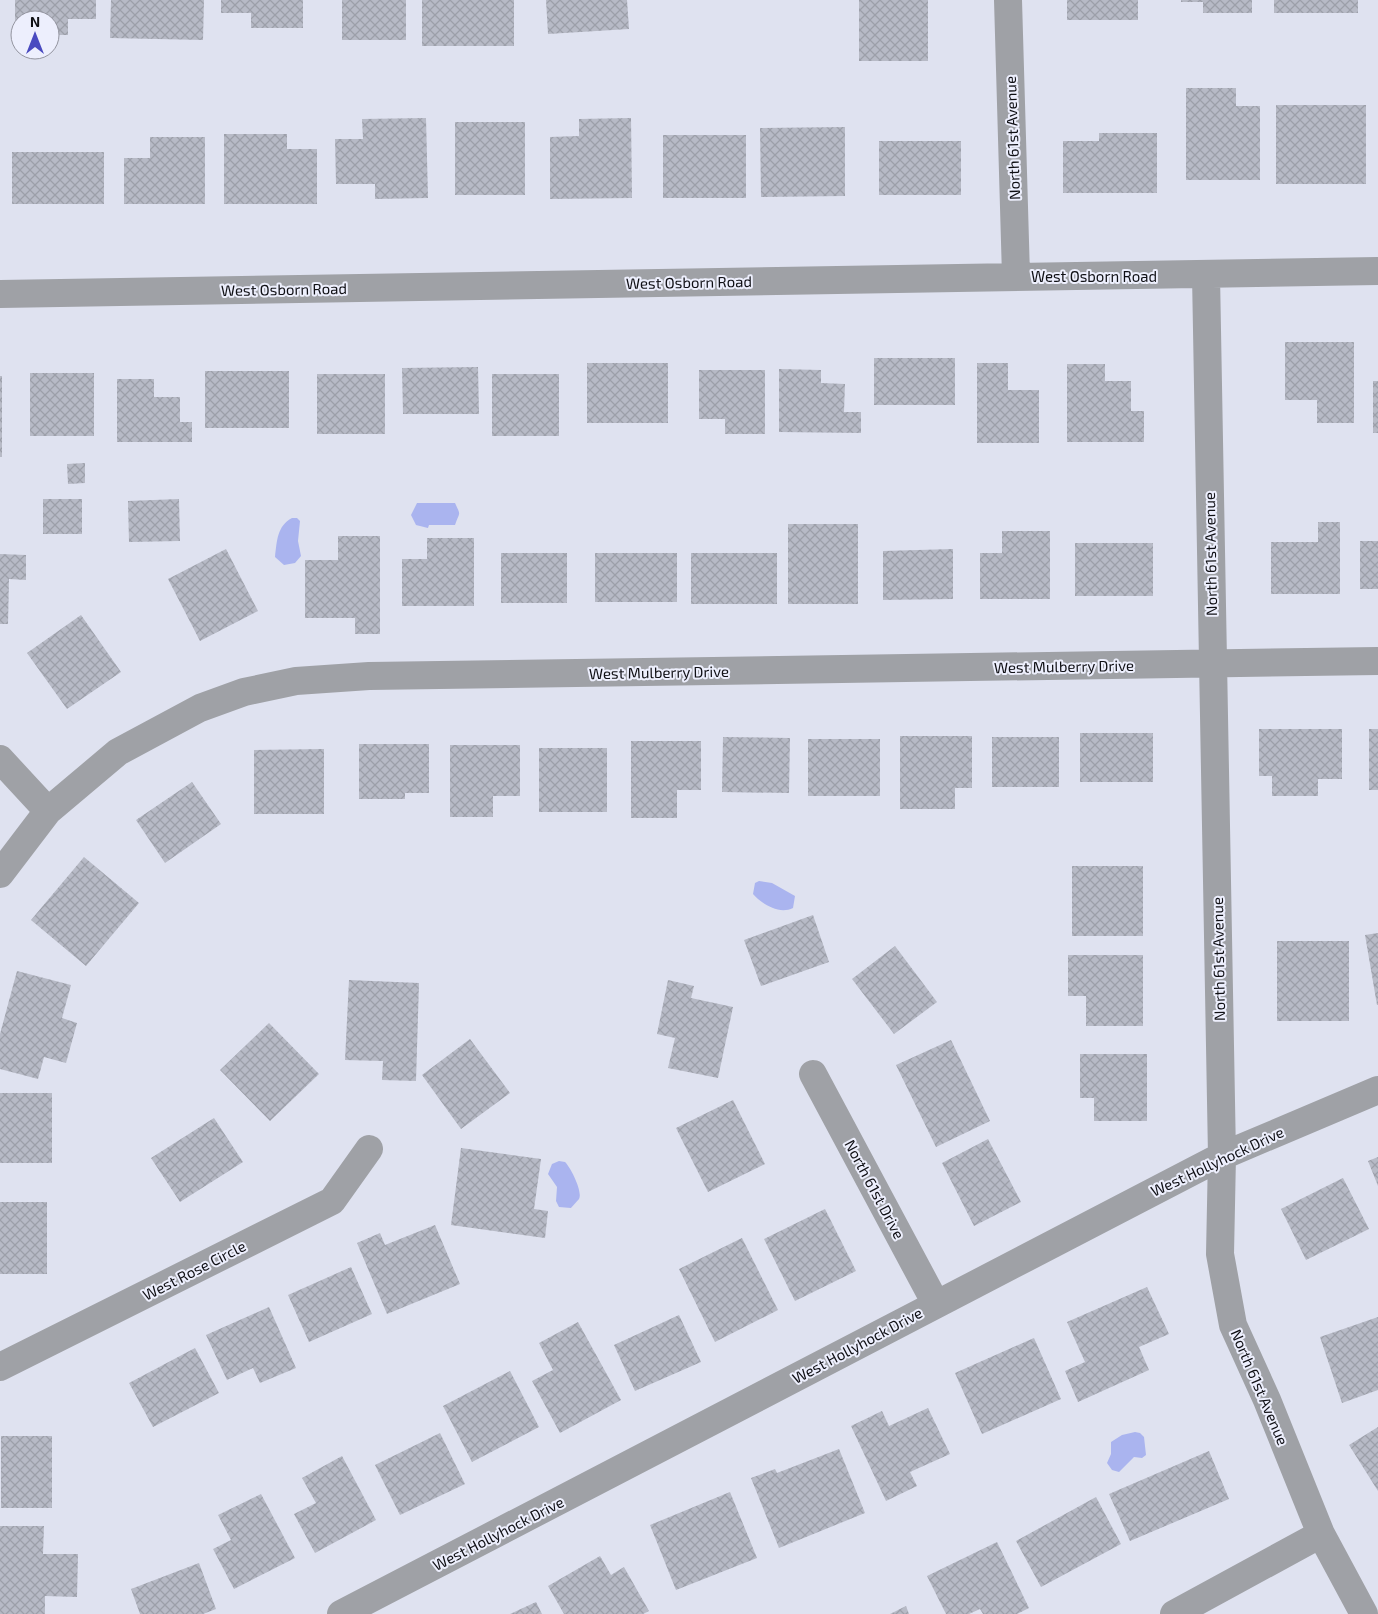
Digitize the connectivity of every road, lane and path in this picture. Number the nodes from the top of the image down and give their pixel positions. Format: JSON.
{"nodes":[{"id":1,"x":1008,"y":0,"type":"edge"},
{"id":2,"x":1378,"y":271,"type":"edge"},
{"id":3,"x":1206,"y":275,"type":"junction"},
{"id":4,"x":1016,"y":276,"type":"junction"},
{"id":5,"x":0,"y":294,"type":"edge"},
{"id":6,"x":1378,"y":661,"type":"edge"},
{"id":7,"x":1212,"y":664,"type":"junction"},
{"id":8,"x":0,"y":759,"type":"edge"},
{"id":9,"x":48,"y":811,"type":"junction"},
{"id":10,"x":0,"y":874,"type":"edge"},
{"id":11,"x":813,"y":1074,"type":"dead end"},
{"id":12,"x":1378,"y":1090,"type":"edge"},
{"id":13,"x":369,"y":1149,"type":"dead end"},
{"id":14,"x":1222,"y":1156,"type":"junction"},
{"id":15,"x":936,"y":1304,"type":"junction"},
{"id":16,"x":0,"y":1367,"type":"edge"},
{"id":17,"x":1321,"y":1534,"type":"junction"},
{"id":18,"x":341,"y":1614,"type":"edge"},
{"id":19,"x":1174,"y":1614,"type":"edge"},
{"id":20,"x":1364,"y":1614,"type":"edge"}],
"edges":[{"from":1,"to":4,"type":"street","name":"North 61st Avenue"},
{"from":2,"to":3,"type":"street","name":"West Osborn Road"},
{"from":3,"to":4,"type":"street","name":"West Osborn Road"},
{"from":3,"to":7,"type":"street","name":"North 61st Avenue"},
{"from":4,"to":5,"type":"street","name":"West Osborn Road"},
{"from":6,"to":7,"type":"street","name":"West Mulberry Drive"},
{"from":7,"to":9,"type":"street","name":"West Mulberry Drive"},
{"from":7,"to":14,"type":"street","name":"North 61st Avenue"},
{"from":8,"to":9,"type":"street"},
{"from":9,"to":10,"type":"street","name":"West Mulberry Drive"},
{"from":11,"to":15,"type":"street","name":"North 61st Drive"},
{"from":12,"to":14,"type":"street","name":"West Hollyhock Drive"},
{"from":13,"to":16,"type":"street","name":"West Rose Circle"},
{"from":14,"to":15,"type":"street","name":"West Hollyhock Drive"},
{"from":14,"to":17,"type":"street","name":"North 61st Avenue"},
{"from":15,"to":18,"type":"street","name":"West Hollyhock Drive"},
{"from":17,"to":19,"type":"street"},
{"from":17,"to":20,"type":"street","name":"North 61st Avenue"}]}
